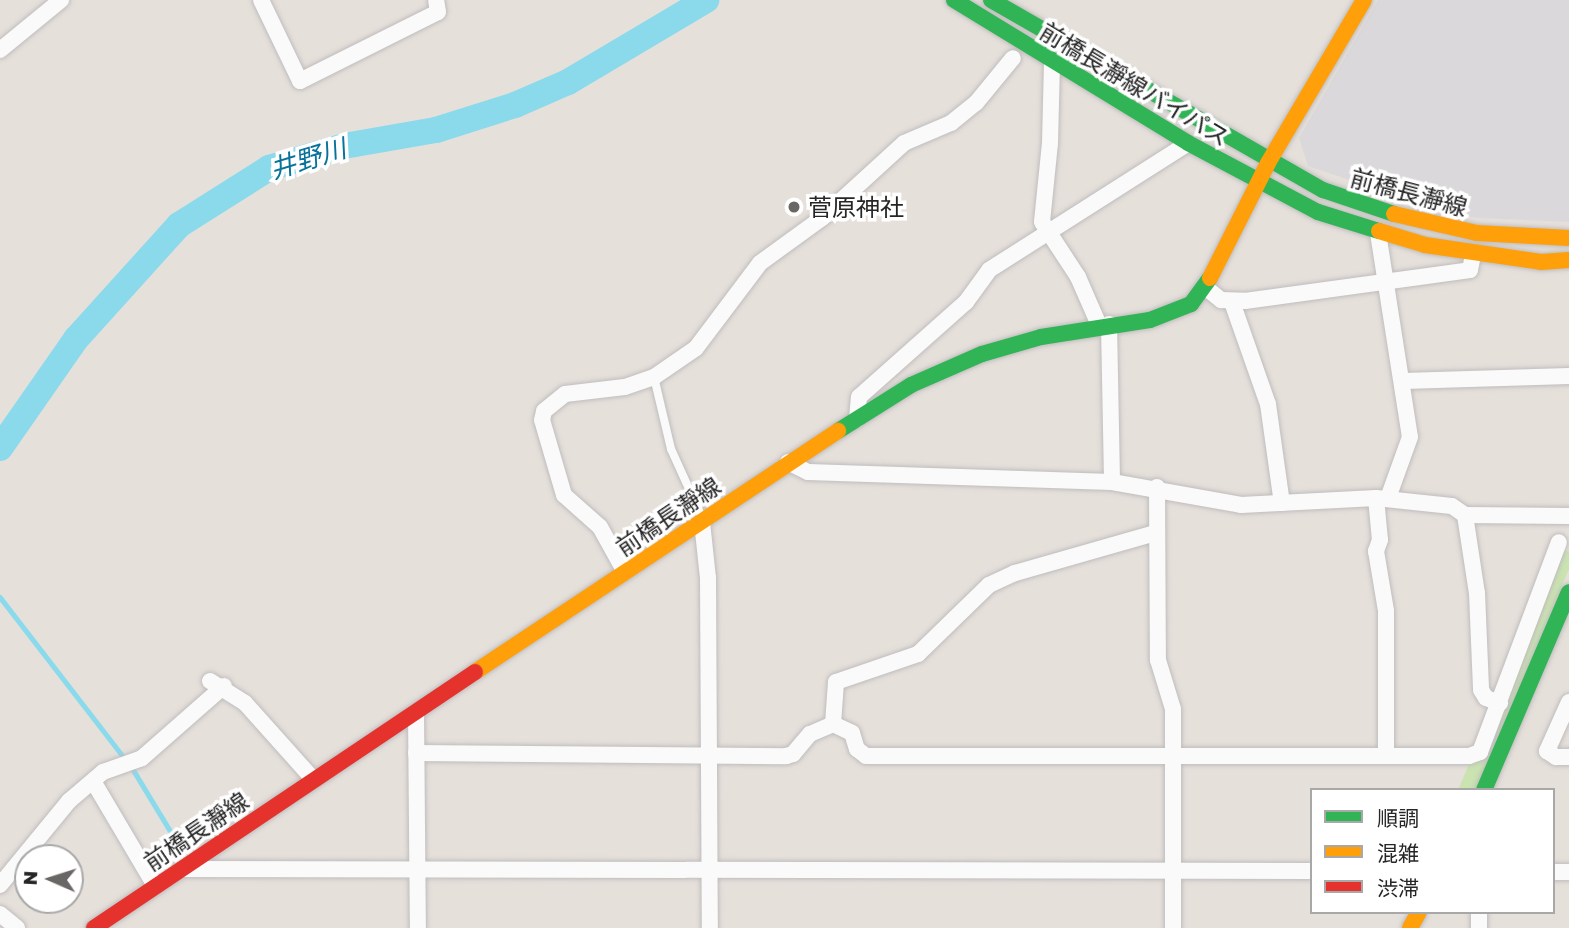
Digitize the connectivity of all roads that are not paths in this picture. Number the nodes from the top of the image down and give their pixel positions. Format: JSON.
{"nodes":[{"id":1,"x":61,"y":0,"type":"edge"},
{"id":2,"x":436,"y":0,"type":"edge"},
{"id":3,"x":954,"y":0,"type":"edge"},
{"id":4,"x":990,"y":0,"type":"edge"},
{"id":5,"x":1364,"y":0,"type":"edge"},
{"id":6,"x":264,"y":1,"type":"edge"},
{"id":7,"x":44,"y":6,"type":"edge"},
{"id":8,"x":0,"y":50,"type":"edge"},
{"id":9,"x":1013,"y":58,"type":"dead end"},
{"id":10,"x":1052,"y":62,"type":"junction"},
{"id":11,"x":1188,"y":144,"type":"junction"},
{"id":12,"x":1268,"y":163,"type":"junction"},
{"id":13,"x":1259,"y":184,"type":"junction"},
{"id":14,"x":1051,"y":231,"type":"junction"},
{"id":15,"x":1378,"y":233,"type":"junction"},
{"id":16,"x":1569,"y":238,"type":"edge"},
{"id":17,"x":1474,"y":254,"type":"junction"},
{"id":18,"x":1569,"y":260,"type":"edge"},
{"id":19,"x":1387,"y":281,"type":"junction"},
{"id":20,"x":1205,"y":287,"type":"junction"},
{"id":21,"x":1232,"y":302,"type":"junction"},
{"id":22,"x":1104,"y":325,"type":"junction"},
{"id":23,"x":1569,"y":376,"type":"edge"},
{"id":24,"x":654,"y":377,"type":"junction"},
{"id":25,"x":1403,"y":381,"type":"junction"},
{"id":26,"x":857,"y":419,"type":"junction"},
{"id":27,"x":788,"y":461,"type":"junction"},
{"id":28,"x":1112,"y":482,"type":"junction"},
{"id":29,"x":1157,"y":487,"type":"junction"},
{"id":30,"x":1382,"y":498,"type":"junction"},
{"id":31,"x":1282,"y":503,"type":"junction"},
{"id":32,"x":1465,"y":515,"type":"junction"},
{"id":33,"x":1569,"y":516,"type":"edge"},
{"id":34,"x":702,"y":522,"type":"junction"},
{"id":35,"x":1155,"y":533,"type":"junction"},
{"id":36,"x":1559,"y":542,"type":"dead end"},
{"id":37,"x":625,"y":572,"type":"junction"},
{"id":38,"x":1569,"y":592,"type":"edge"},
{"id":39,"x":1569,"y":702,"type":"edge"},
{"id":40,"x":1500,"y":704,"type":"junction"},
{"id":41,"x":416,"y":712,"type":"junction"},
{"id":42,"x":833,"y":724,"type":"junction"},
{"id":43,"x":416,"y":753,"type":"junction"},
{"id":44,"x":1386,"y":754,"type":"junction"},
{"id":45,"x":1174,"y":755,"type":"junction"},
{"id":46,"x":709,"y":757,"type":"junction"},
{"id":47,"x":1569,"y":757,"type":"edge"},
{"id":48,"x":313,"y":779,"type":"junction"},
{"id":49,"x":93,"y":780,"type":"junction"},
{"id":50,"x":1485,"y":788,"type":"edge"},
{"id":51,"x":181,"y":869,"type":"junction"},
{"id":52,"x":417,"y":870,"type":"junction"},
{"id":53,"x":1173,"y":871,"type":"junction"},
{"id":54,"x":1310,"y":871,"type":"edge"},
{"id":55,"x":709,"y":872,"type":"junction"},
{"id":56,"x":0,"y":885,"type":"edge"},
{"id":57,"x":155,"y":886,"type":"junction"},
{"id":58,"x":0,"y":914,"type":"edge"},
{"id":59,"x":17,"y":928,"type":"edge"},
{"id":60,"x":94,"y":928,"type":"edge"},
{"id":61,"x":418,"y":928,"type":"edge"},
{"id":62,"x":709,"y":928,"type":"edge"},
{"id":63,"x":1173,"y":928,"type":"edge"}],
"edges":[{"from":1,"to":7,"type":"street"},
{"from":2,"to":6,"type":"street"},
{"from":3,"to":10,"type":"main road","name":"前橋長瀞線バイパス"},
{"from":4,"to":12,"type":"main road","name":"前橋長瀞線バイパス"},
{"from":5,"to":12,"type":"main road"},
{"from":7,"to":8,"type":"street"},
{"from":9,"to":24,"type":"street"},
{"from":10,"to":11,"type":"main road","name":"前橋長瀞線バイパス"},
{"from":10,"to":14,"type":"street"},
{"from":11,"to":13,"type":"main road","name":"前橋長瀞線バイパス"},
{"from":11,"to":14,"type":"street"},
{"from":12,"to":13,"type":"main road","name":"前橋長瀞線"},
{"from":12,"to":16,"type":"main road","name":"前橋長瀞線"},
{"from":13,"to":15,"type":"main road","name":"前橋長瀞線"},
{"from":13,"to":20,"type":"main road","name":"前橋長瀞線"},
{"from":14,"to":22,"type":"street"},
{"from":14,"to":26,"type":"street"},
{"from":15,"to":17,"type":"main road","name":"前橋長瀞線"},
{"from":15,"to":19,"type":"street"},
{"from":17,"to":18,"type":"main road","name":"前橋長瀞線"},
{"from":17,"to":19,"type":"street"},
{"from":19,"to":21,"type":"street"},
{"from":19,"to":25,"type":"street"},
{"from":20,"to":21,"type":"street"},
{"from":20,"to":22,"type":"main road","name":"前橋長瀞線"},
{"from":21,"to":31,"type":"street"},
{"from":22,"to":26,"type":"main road","name":"前橋長瀞線"},
{"from":22,"to":28,"type":"street"},
{"from":23,"to":25,"type":"street"},
{"from":24,"to":34,"type":"lane"},
{"from":24,"to":37,"type":"street"},
{"from":25,"to":30,"type":"street"},
{"from":26,"to":27,"type":"main road","name":"前橋長瀞線"},
{"from":27,"to":28,"type":"street"},
{"from":27,"to":34,"type":"main road","name":"前橋長瀞線"},
{"from":28,"to":29,"type":"street"},
{"from":29,"to":31,"type":"street"},
{"from":29,"to":35,"type":"street"},
{"from":30,"to":31,"type":"street"},
{"from":30,"to":32,"type":"street"},
{"from":30,"to":44,"type":"street"},
{"from":32,"to":33,"type":"street"},
{"from":32,"to":40,"type":"street"},
{"from":34,"to":37,"type":"main road","name":"前橋長瀞線"},
{"from":34,"to":46,"type":"street"},
{"from":35,"to":42,"type":"street"},
{"from":35,"to":45,"type":"street"},
{"from":36,"to":40,"type":"street"},
{"from":37,"to":41,"type":"main road","name":"前橋長瀞線"},
{"from":38,"to":50,"type":"main road"},
{"from":39,"to":47,"type":"street"},
{"from":40,"to":44,"type":"street"},
{"from":41,"to":43,"type":"street"},
{"from":41,"to":48,"type":"main road","name":"前橋長瀞線"},
{"from":42,"to":45,"type":"street"},
{"from":42,"to":46,"type":"street"},
{"from":43,"to":46,"type":"street"},
{"from":43,"to":52,"type":"street"},
{"from":44,"to":45,"type":"street"},
{"from":45,"to":53,"type":"street"},
{"from":46,"to":55,"type":"street"},
{"from":48,"to":49,"type":"street"},
{"from":48,"to":51,"type":"main road","name":"前橋長瀞線"},
{"from":49,"to":56,"type":"street"},
{"from":49,"to":57,"type":"street"},
{"from":51,"to":52,"type":"street"},
{"from":51,"to":57,"type":"main road","name":"前橋長瀞線"},
{"from":52,"to":55,"type":"street"},
{"from":52,"to":61,"type":"street"},
{"from":53,"to":54,"type":"street"},
{"from":53,"to":55,"type":"street"},
{"from":53,"to":63,"type":"street"},
{"from":55,"to":62,"type":"street"},
{"from":57,"to":60,"type":"main road","name":"前橋長瀞線"},
{"from":58,"to":59,"type":"street"}]}
